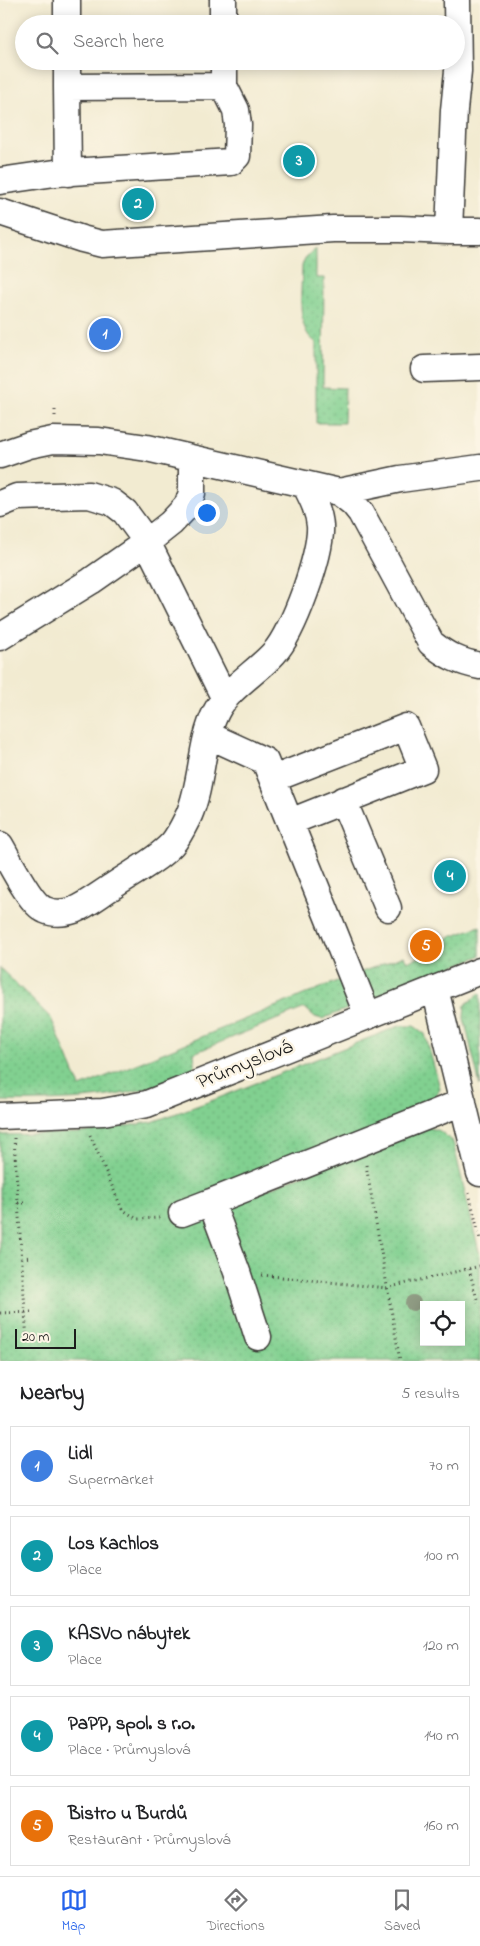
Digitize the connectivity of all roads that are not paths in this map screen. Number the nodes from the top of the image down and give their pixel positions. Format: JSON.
{"nodes":[{"id":1,"x":66,"y":0,"type":"edge"},
{"id":2,"x":223,"y":0,"type":"edge"},
{"id":3,"x":457,"y":0,"type":"edge"},
{"id":4,"x":67,"y":15,"type":"edge"},
{"id":5,"x":223,"y":15,"type":"edge"},
{"id":6,"x":460,"y":15,"type":"edge"},
{"id":7,"x":465,"y":47,"type":"edge"},
{"id":8,"x":67,"y":70,"type":"edge"},
{"id":9,"x":469,"y":71,"type":"edge"},
{"id":10,"x":224,"y":74,"type":"edge"},
{"id":11,"x":67,"y":87,"type":"junction"},
{"id":12,"x":68,"y":172,"type":"junction"},
{"id":13,"x":0,"y":181,"type":"edge"},
{"id":14,"x":0,"y":212,"type":"edge"},
{"id":15,"x":449,"y":231,"type":"junction"},
{"id":16,"x":480,"y":231,"type":"edge"},
{"id":17,"x":480,"y":368,"type":"edge"},
{"id":18,"x":424,"y":369,"type":"dead end"},
{"id":19,"x":0,"y":455,"type":"edge"},
{"id":20,"x":192,"y":460,"type":"junction"},
{"id":21,"x":480,"y":468,"type":"edge"},
{"id":22,"x":306,"y":484,"type":"junction"},
{"id":23,"x":339,"y":492,"type":"junction"},
{"id":24,"x":0,"y":504,"type":"edge"},
{"id":25,"x":147,"y":542,"type":"junction"},
{"id":26,"x":2,"y":631,"type":"edge"},
{"id":27,"x":480,"y":666,"type":"edge"},
{"id":28,"x":225,"y":699,"type":"junction"},
{"id":29,"x":208,"y":735,"type":"junction"},
{"id":30,"x":273,"y":780,"type":"junction"},
{"id":31,"x":343,"y":800,"type":"junction"},
{"id":32,"x":290,"y":822,"type":"junction"},
{"id":33,"x":0,"y":845,"type":"edge"},
{"id":34,"x":388,"y":908,"type":"dead end"},
{"id":35,"x":480,"y":971,"type":"edge"},
{"id":36,"x":435,"y":989,"type":"junction"},
{"id":37,"x":368,"y":1016,"type":"junction"},
{"id":38,"x":463,"y":1102,"type":"junction"},
{"id":39,"x":7,"y":1124,"type":"edge"},
{"id":40,"x":480,"y":1174,"type":"edge"},
{"id":41,"x":212,"y":1202,"type":"junction"},
{"id":42,"x":182,"y":1213,"type":"dead end"},
{"id":43,"x":258,"y":1337,"type":"dead end"}],
"edges":[{"from":1,"to":4,"type":"street"},
{"from":2,"to":5,"type":"street"},
{"from":3,"to":6,"type":"street"},
{"from":7,"to":9,"type":"street"},
{"from":8,"to":11,"type":"street"},
{"from":9,"to":15,"type":"street"},
{"from":10,"to":11,"type":"street"},
{"from":10,"to":12,"type":"street"},
{"from":11,"to":12,"type":"street"},
{"from":12,"to":13,"type":"street"},
{"from":14,"to":15,"type":"street"},
{"from":15,"to":16,"type":"street"},
{"from":17,"to":18,"type":"street"},
{"from":19,"to":20,"type":"street"},
{"from":20,"to":22,"type":"street"},
{"from":20,"to":25,"type":"street"},
{"from":21,"to":23,"type":"street"},
{"from":22,"to":23,"type":"street"},
{"from":22,"to":28,"type":"street"},
{"from":23,"to":27,"type":"street"},
{"from":24,"to":25,"type":"street"},
{"from":25,"to":26,"type":"street"},
{"from":25,"to":28,"type":"street"},
{"from":28,"to":29,"type":"street"},
{"from":29,"to":30,"type":"street"},
{"from":29,"to":33,"type":"street"},
{"from":30,"to":31,"type":"street"},
{"from":30,"to":32,"type":"street"},
{"from":31,"to":32,"type":"street"},
{"from":31,"to":34,"type":"street"},
{"from":32,"to":37,"type":"street"},
{"from":35,"to":36,"type":"street","name":"Průmyslová"},
{"from":36,"to":37,"type":"street","name":"Průmyslová"},
{"from":36,"to":38,"type":"street"},
{"from":37,"to":39,"type":"street","name":"Průmyslová"},
{"from":38,"to":40,"type":"street"},
{"from":38,"to":41,"type":"street"},
{"from":41,"to":42,"type":"street"},
{"from":41,"to":43,"type":"street"}]}
